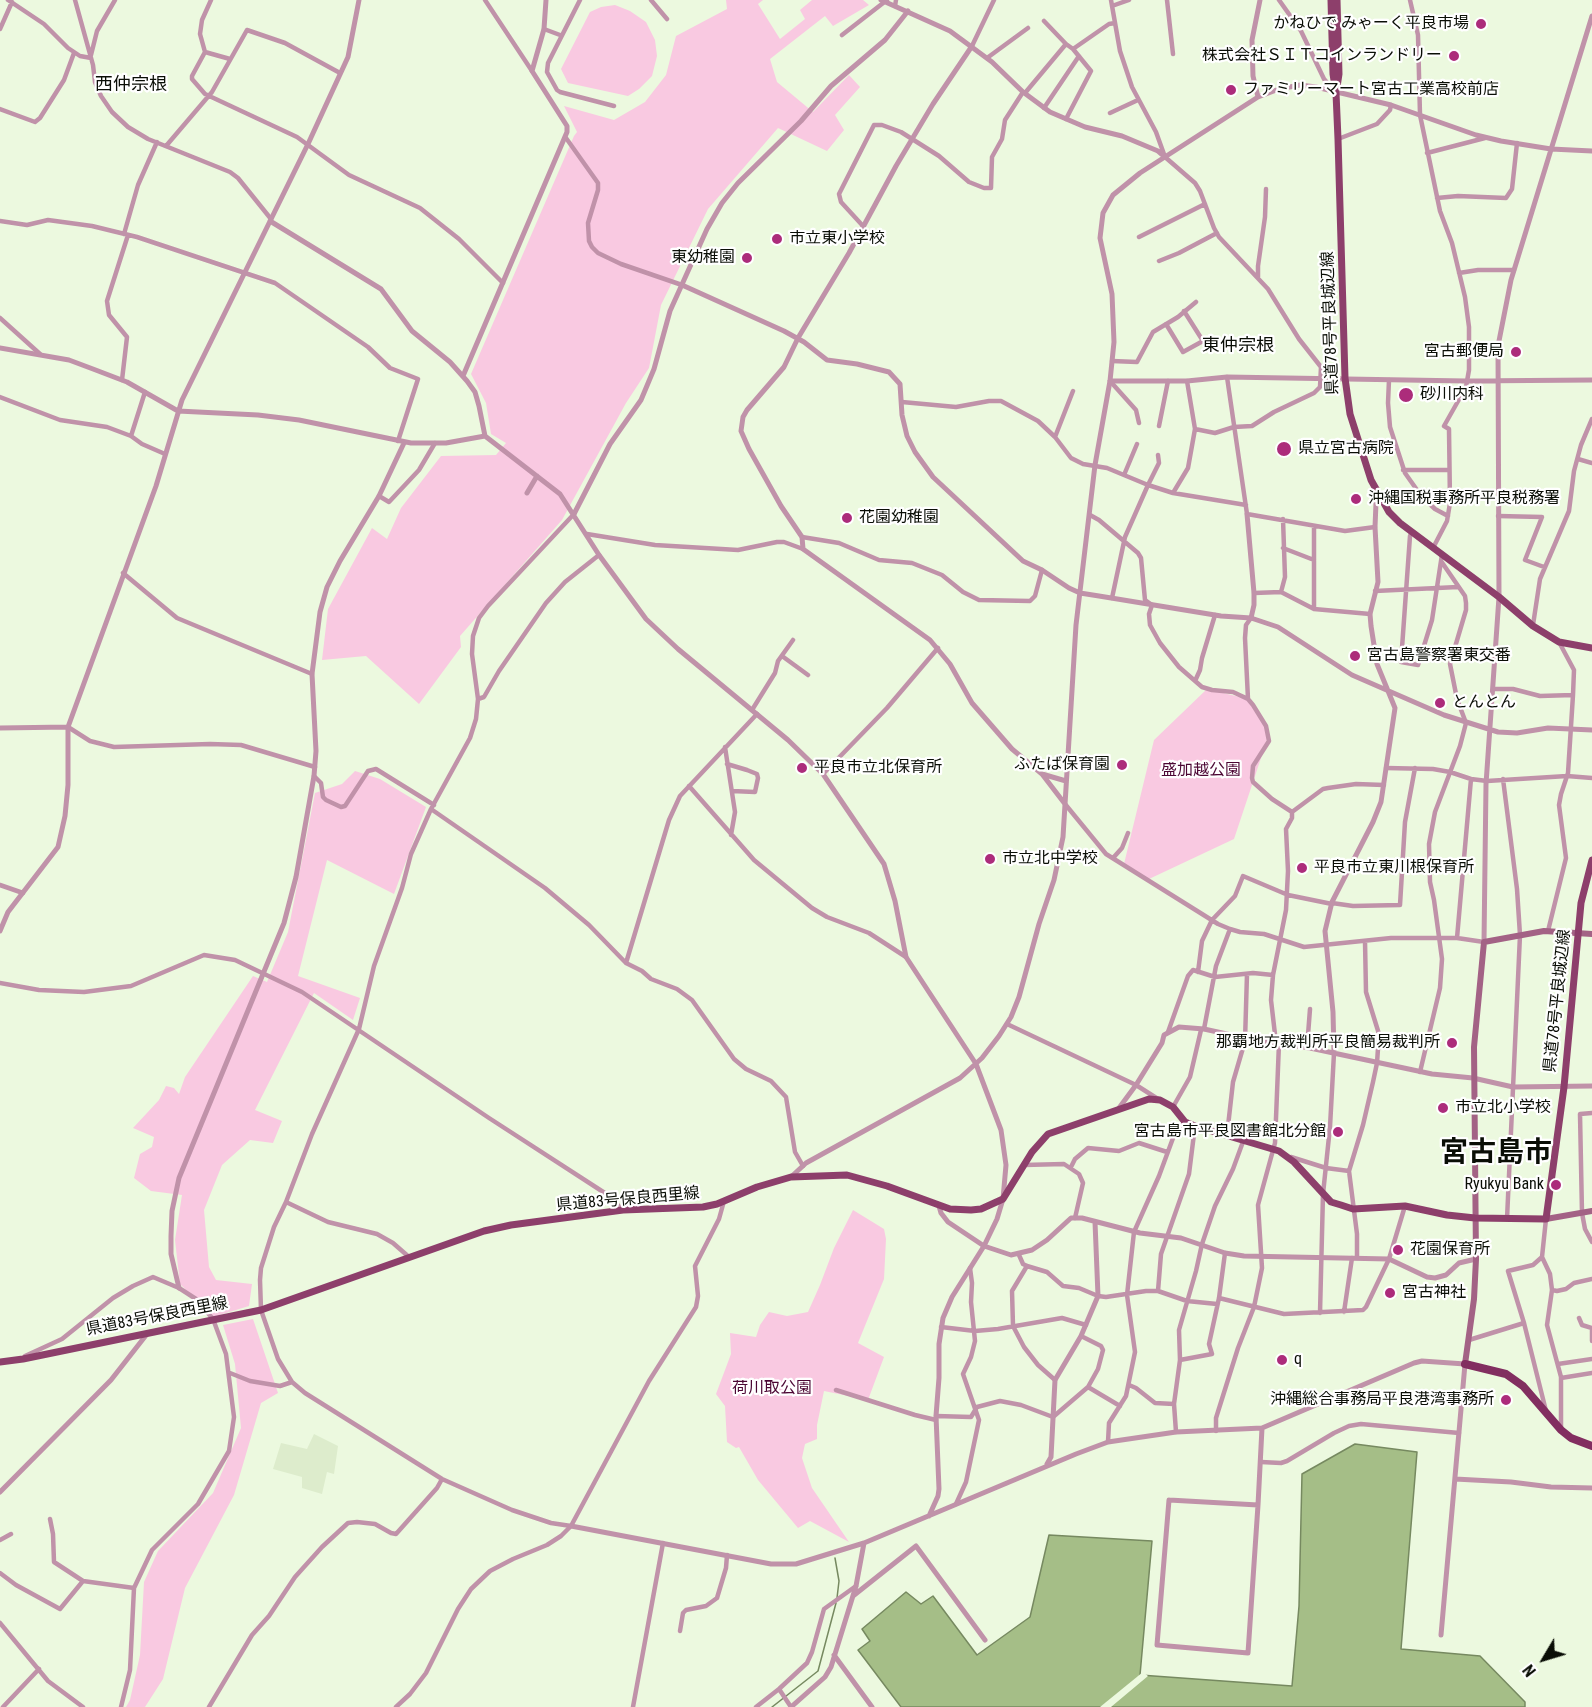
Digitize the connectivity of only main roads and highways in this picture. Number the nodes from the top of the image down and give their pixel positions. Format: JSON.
{"nodes":[{"id":1,"x":1330,"y":0,"type":"edge"},
{"id":2,"x":1337,"y":0,"type":"edge"},
{"id":3,"x":1336,"y":93,"type":"junction"},
{"id":4,"x":1592,"y":648,"type":"edge"},
{"id":5,"x":1592,"y":860,"type":"edge"},
{"id":6,"x":1579,"y":932,"type":"junction"},
{"id":7,"x":1592,"y":934,"type":"edge"},
{"id":8,"x":1592,"y":1211,"type":"edge"},
{"id":9,"x":1475,"y":1218,"type":"junction"},
{"id":10,"x":1546,"y":1219,"type":"junction"},
{"id":11,"x":0,"y":1362,"type":"edge"},
{"id":12,"x":1465,"y":1364,"type":"joint"},
{"id":13,"x":1592,"y":1446,"type":"edge"}],
"edges":[{"from":1,"to":3,"type":"main road","name":"県道78号平良城辺線"},
{"from":2,"to":3,"type":"main road","name":"県道78号平良城辺線"},
{"from":3,"to":4,"type":"main road","name":"県道78号平良城辺線"},
{"from":5,"to":6,"type":"main road","name":"県道78号平良城辺線"},
{"from":6,"to":7,"type":"main road"},
{"from":6,"to":9,"type":"main road"},
{"from":6,"to":10,"type":"main road","name":"県道78号平良城辺線"},
{"from":8,"to":10,"type":"main road"},
{"from":9,"to":10,"type":"main road"},
{"from":9,"to":11,"type":"main road","name":"県道83号保良西里線"},
{"from":9,"to":12,"type":"main road"},
{"from":12,"to":13,"type":"highway"}]}
